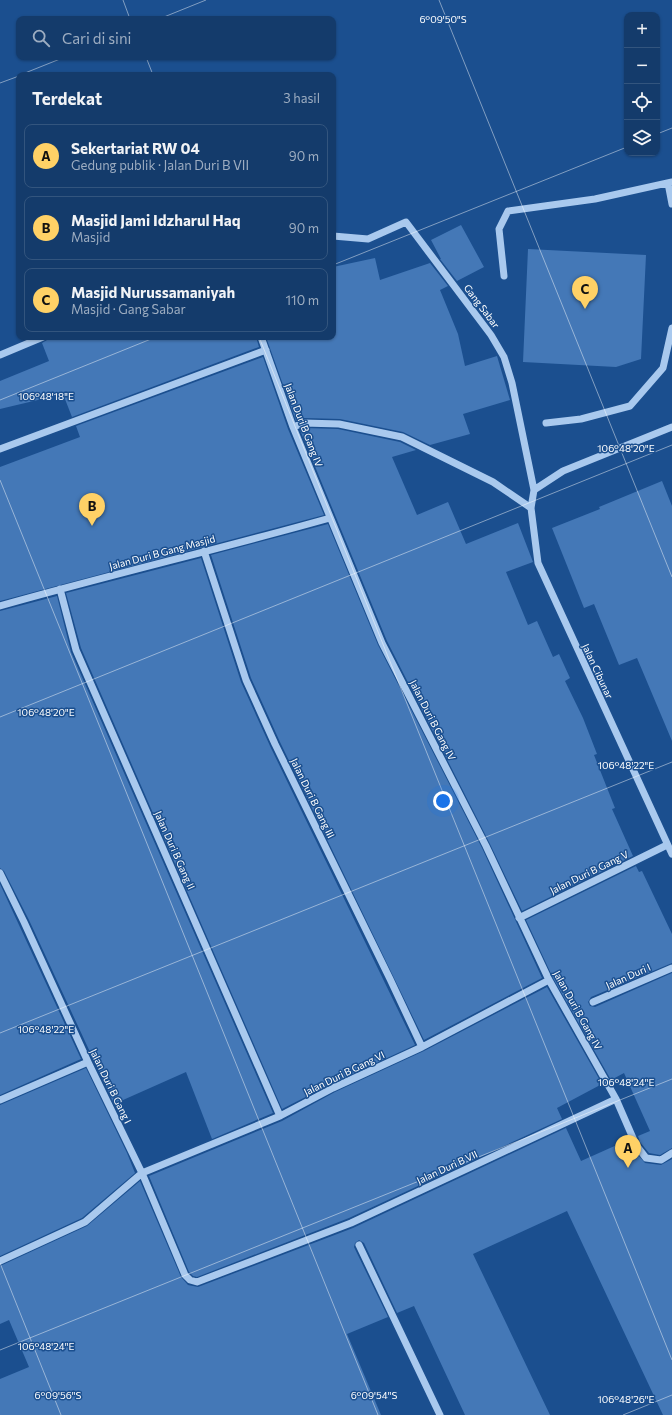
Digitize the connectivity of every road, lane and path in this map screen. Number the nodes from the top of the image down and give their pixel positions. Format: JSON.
{"nodes":[{"id":1,"x":670,"y":183,"type":"edge"},
{"id":2,"x":672,"y":204,"type":"edge"},
{"id":3,"x":336,"y":236,"type":"edge"},
{"id":4,"x":504,"y":276,"type":"dead end"},
{"id":5,"x":672,"y":328,"type":"edge"},
{"id":6,"x":36,"y":340,"type":"edge"},
{"id":7,"x":262,"y":340,"type":"edge"},
{"id":8,"x":266,"y":350,"type":"junction"},
{"id":9,"x":0,"y":355,"type":"edge"},
{"id":10,"x":546,"y":423,"type":"dead end"},
{"id":11,"x":293,"y":427,"type":"junction"},
{"id":12,"x":672,"y":427,"type":"edge"},
{"id":13,"x":0,"y":449,"type":"edge"},
{"id":14,"x":534,"y":490,"type":"junction"},
{"id":15,"x":531,"y":508,"type":"junction"},
{"id":16,"x":330,"y":518,"type":"junction"},
{"id":17,"x":204,"y":551,"type":"junction"},
{"id":18,"x":60,"y":589,"type":"junction"},
{"id":19,"x":0,"y":606,"type":"edge"},
{"id":20,"x":667,"y":845,"type":"junction"},
{"id":21,"x":672,"y":854,"type":"edge"},
{"id":22,"x":0,"y":873,"type":"edge"},
{"id":23,"x":519,"y":918,"type":"junction"},
{"id":24,"x":672,"y":968,"type":"edge"},
{"id":25,"x":549,"y":980,"type":"junction"},
{"id":26,"x":593,"y":1002,"type":"dead end"},
{"id":27,"x":422,"y":1047,"type":"junction"},
{"id":28,"x":88,"y":1062,"type":"junction"},
{"id":29,"x":616,"y":1099,"type":"junction"},
{"id":30,"x":0,"y":1100,"type":"edge"},
{"id":31,"x":280,"y":1116,"type":"junction"},
{"id":32,"x":672,"y":1153,"type":"edge"},
{"id":33,"x":142,"y":1173,"type":"junction"},
{"id":34,"x":359,"y":1245,"type":"dead end"},
{"id":35,"x":0,"y":1261,"type":"edge"},
{"id":36,"x":197,"y":1282,"type":"joint"},
{"id":37,"x":440,"y":1415,"type":"edge"}],
"edges":[{"from":1,"to":2,"type":"street"},
{"from":1,"to":4,"type":"street"},
{"from":3,"to":14,"type":"street","name":"Gang Sabar"},
{"from":5,"to":10,"type":"street"},
{"from":6,"to":9,"type":"street"},
{"from":7,"to":8,"type":"street","name":"Jalan Duri B Gang IV"},
{"from":8,"to":11,"type":"street","name":"Jalan Duri B Gang IV"},
{"from":8,"to":13,"type":"street"},
{"from":11,"to":15,"type":"street"},
{"from":11,"to":16,"type":"street","name":"Jalan Duri B Gang IV"},
{"from":12,"to":14,"type":"street"},
{"from":14,"to":15,"type":"street","name":"Jalan Cibunar"},
{"from":15,"to":20,"type":"street","name":"Jalan Cibunar"},
{"from":16,"to":17,"type":"street","name":"Jalan Duri B Gang Masjid"},
{"from":16,"to":23,"type":"street","name":"Jalan Duri B Gang IV"},
{"from":17,"to":18,"type":"street","name":"Jalan Duri B Gang Masjid"},
{"from":17,"to":27,"type":"street","name":"Jalan Duri B Gang III"},
{"from":18,"to":19,"type":"street","name":"Jalan Duri B Gang Masjid"},
{"from":18,"to":31,"type":"street","name":"Jalan Duri B Gang II"},
{"from":20,"to":21,"type":"street","name":"Jalan Cibunar"},
{"from":20,"to":23,"type":"street","name":"Jalan Duri B Gang V"},
{"from":22,"to":28,"type":"street","name":"Jalan Duri B Gang I"},
{"from":23,"to":25,"type":"street","name":"Jalan Duri B Gang IV"},
{"from":24,"to":26,"type":"street","name":"Jalan Duri I"},
{"from":25,"to":27,"type":"street","name":"Jalan Duri B Gang VI"},
{"from":25,"to":29,"type":"street","name":"Jalan Duri B Gang IV"},
{"from":27,"to":31,"type":"street","name":"Jalan Duri B Gang VI"},
{"from":28,"to":30,"type":"street"},
{"from":28,"to":33,"type":"street","name":"Jalan Duri B Gang I"},
{"from":29,"to":32,"type":"street"},
{"from":29,"to":36,"type":"street","name":"Jalan Duri B VII"},
{"from":31,"to":33,"type":"street","name":"Jalan Duri B Gang VI"},
{"from":33,"to":35,"type":"street","name":"Jalan Duri B Gang VI"},
{"from":33,"to":36,"type":"street","name":"Jalan Duri B Gang I"},
{"from":34,"to":37,"type":"street"}]}
